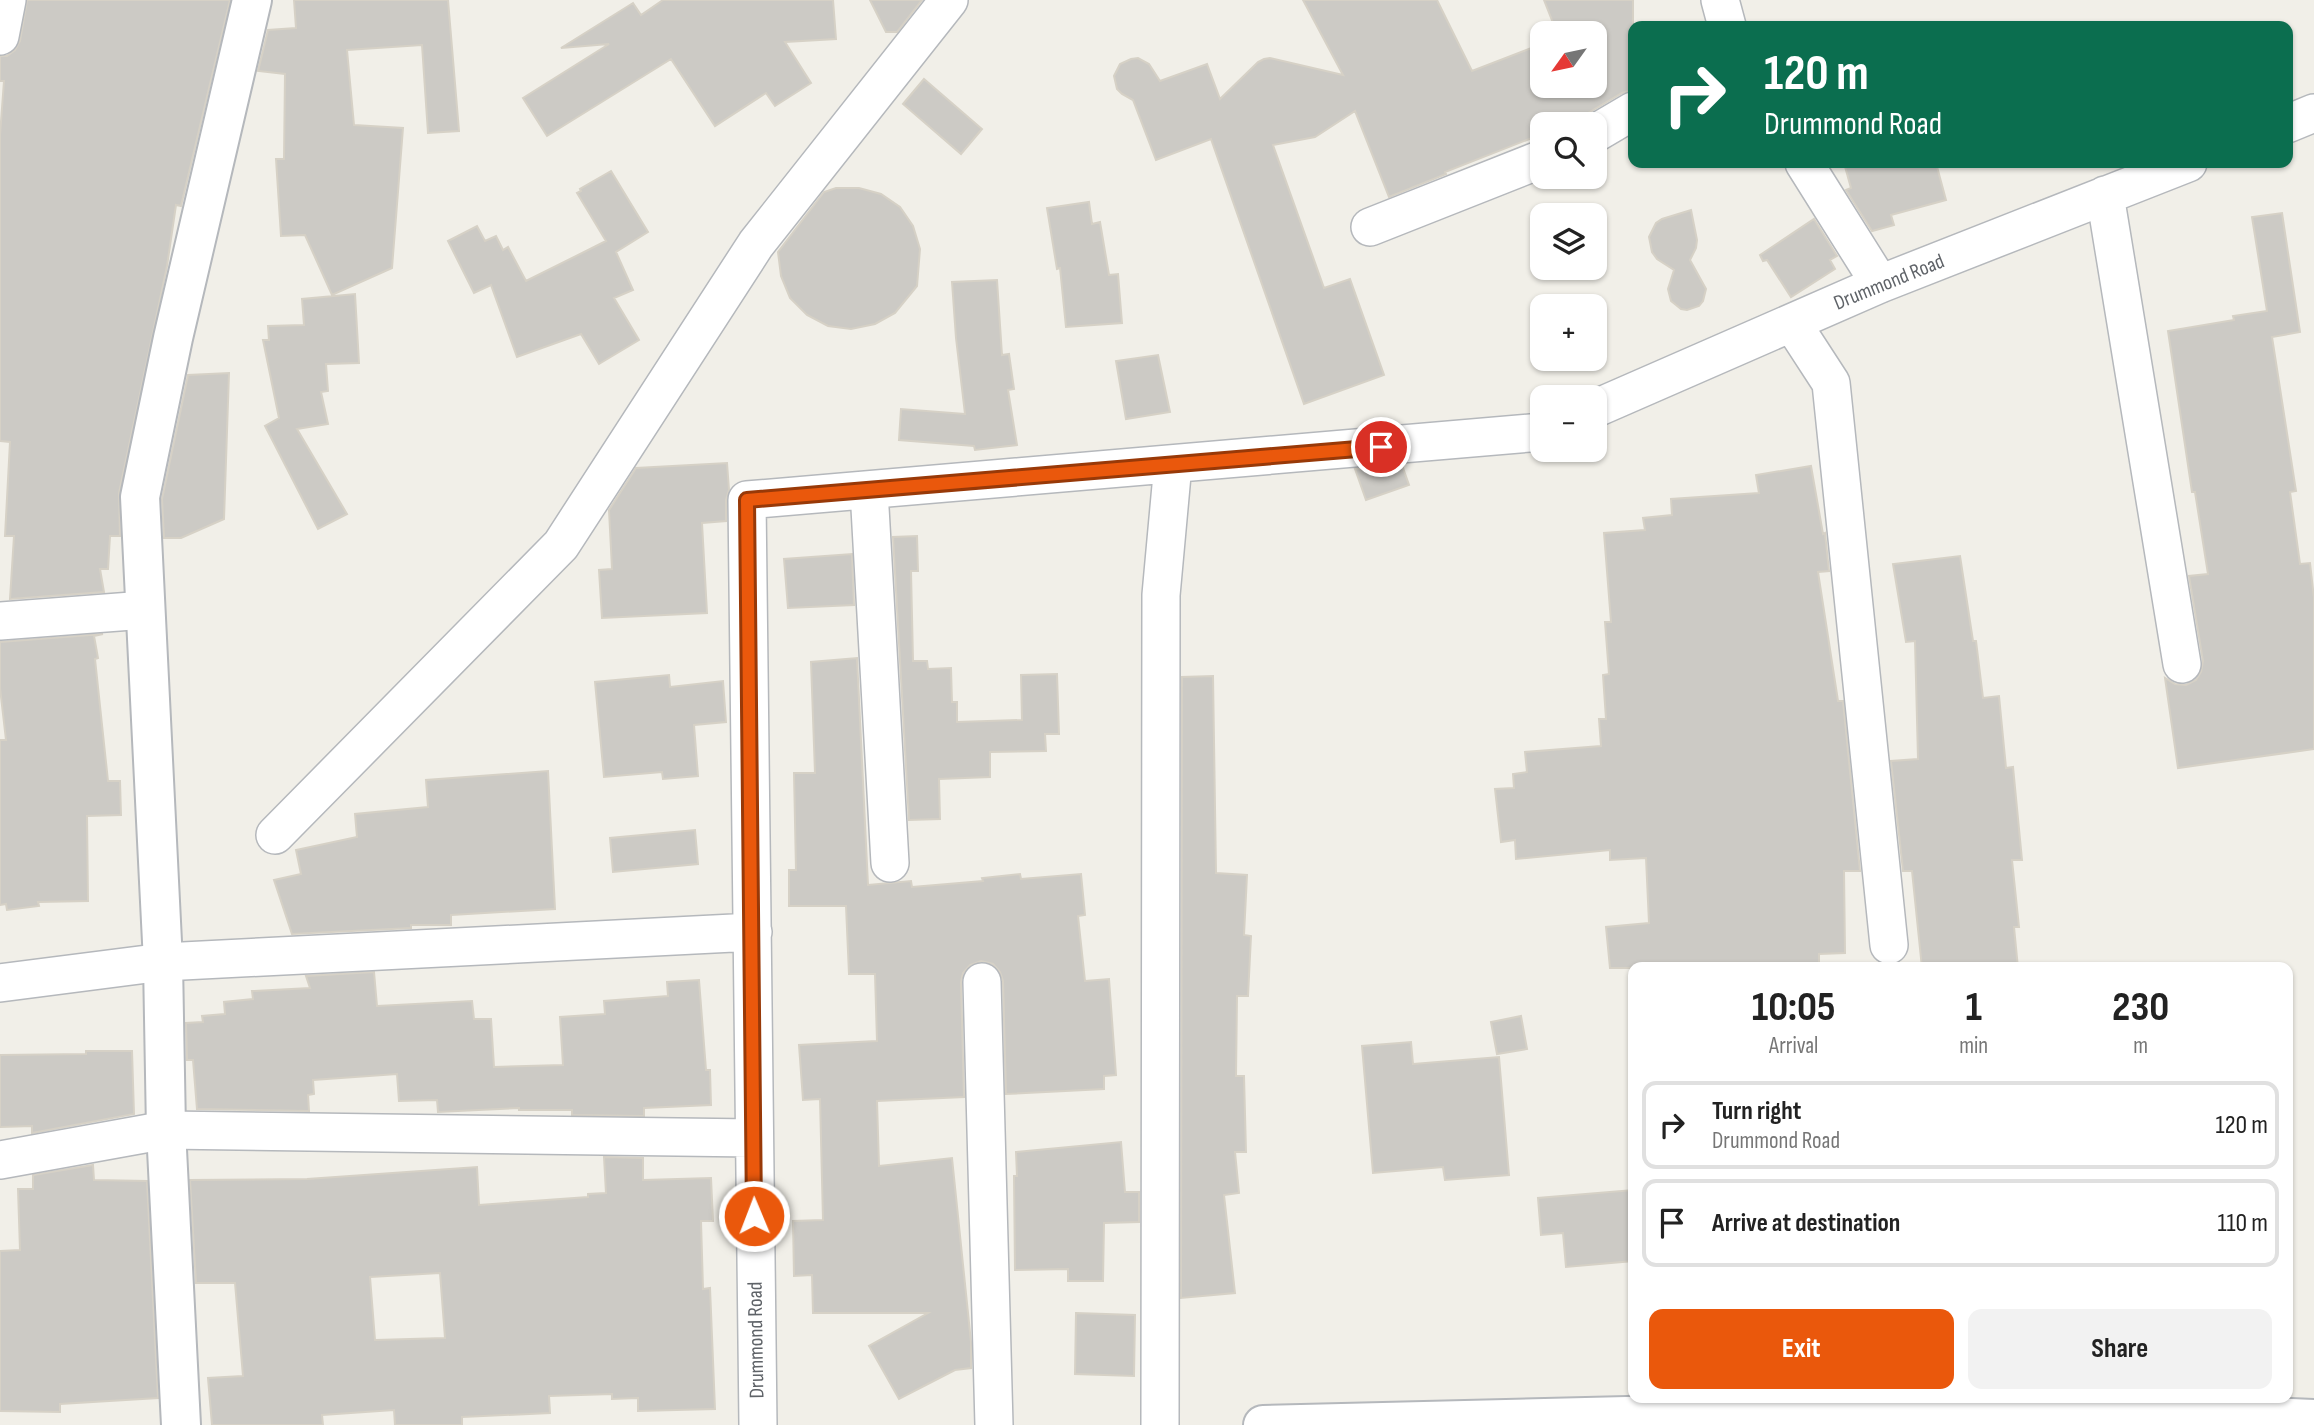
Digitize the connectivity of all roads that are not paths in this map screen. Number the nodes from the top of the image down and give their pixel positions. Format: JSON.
{"nodes":[{"id":1,"x":7,"y":0,"type":"edge"},
{"id":2,"x":253,"y":0,"type":"edge"},
{"id":3,"x":950,"y":0,"type":"edge"},
{"id":4,"x":1720,"y":0,"type":"edge"},
{"id":5,"x":1726,"y":21,"type":"edge"},
{"id":6,"x":0,"y":36,"type":"edge"},
{"id":7,"x":2314,"y":113,"type":"edge"},
{"id":8,"x":1628,"y":114,"type":"edge"},
{"id":9,"x":2293,"y":122,"type":"edge"},
{"id":10,"x":1607,"y":126,"type":"edge"},
{"id":11,"x":1530,"y":164,"type":"edge"},
{"id":12,"x":1807,"y":168,"type":"edge"},
{"id":13,"x":2175,"y":168,"type":"edge"},
{"id":14,"x":2105,"y":195,"type":"junction"},
{"id":15,"x":1370,"y":227,"type":"dead end"},
{"id":16,"x":1880,"y":284,"type":"junction"},
{"id":17,"x":1791,"y":323,"type":"junction"},
{"id":18,"x":1607,"y":403,"type":"edge"},
{"id":19,"x":1530,"y":433,"type":"edge"},
{"id":20,"x":1173,"y":464,"type":"junction"},
{"id":21,"x":870,"y":490,"type":"junction"},
{"id":22,"x":145,"y":610,"type":"junction"},
{"id":23,"x":0,"y":621,"type":"edge"},
{"id":24,"x":2182,"y":664,"type":"dead end"},
{"id":25,"x":275,"y":835,"type":"dead end"},
{"id":26,"x":890,"y":863,"type":"dead end"},
{"id":27,"x":752,"y":932,"type":"junction"},
{"id":28,"x":1889,"y":945,"type":"dead end"},
{"id":29,"x":163,"y":962,"type":"junction"},
{"id":30,"x":982,"y":982,"type":"dead end"},
{"id":31,"x":0,"y":984,"type":"edge"},
{"id":32,"x":166,"y":1130,"type":"junction"},
{"id":33,"x":753,"y":1138,"type":"junction"},
{"id":34,"x":0,"y":1160,"type":"edge"},
{"id":35,"x":1769,"y":1412,"type":"edge"},
{"id":36,"x":2173,"y":1419,"type":"edge"},
{"id":37,"x":2314,"y":1419,"type":"edge"},
{"id":38,"x":181,"y":1425,"type":"edge"},
{"id":39,"x":758,"y":1425,"type":"edge"},
{"id":40,"x":994,"y":1425,"type":"edge"},
{"id":41,"x":1160,"y":1425,"type":"edge"},
{"id":42,"x":1263,"y":1425,"type":"edge"}],
"edges":[{"from":1,"to":6,"type":"street"},
{"from":2,"to":22,"type":"street"},
{"from":3,"to":25,"type":"street"},
{"from":4,"to":5,"type":"street"},
{"from":7,"to":9,"type":"street"},
{"from":8,"to":10,"type":"street"},
{"from":11,"to":15,"type":"street"},
{"from":12,"to":16,"type":"street"},
{"from":13,"to":14,"type":"street","name":"Drummond Road"},
{"from":14,"to":16,"type":"street","name":"Drummond Road"},
{"from":14,"to":24,"type":"street"},
{"from":16,"to":17,"type":"street","name":"Drummond Road"},
{"from":17,"to":18,"type":"street","name":"Drummond Road"},
{"from":17,"to":28,"type":"street"},
{"from":19,"to":20,"type":"street","name":"Drummond Road"},
{"from":20,"to":21,"type":"street","name":"Drummond Road"},
{"from":20,"to":41,"type":"street"},
{"from":21,"to":26,"type":"street"},
{"from":21,"to":27,"type":"street","name":"Drummond Road"},
{"from":22,"to":23,"type":"street"},
{"from":22,"to":29,"type":"street"},
{"from":27,"to":29,"type":"street"},
{"from":27,"to":33,"type":"street","name":"Drummond Road"},
{"from":29,"to":31,"type":"street"},
{"from":29,"to":32,"type":"street"},
{"from":30,"to":40,"type":"street"},
{"from":32,"to":33,"type":"street"},
{"from":32,"to":34,"type":"street"},
{"from":32,"to":38,"type":"street"},
{"from":33,"to":39,"type":"street","name":"Drummond Road"},
{"from":35,"to":36,"type":"street"},
{"from":35,"to":42,"type":"street"},
{"from":36,"to":37,"type":"street"}]}
